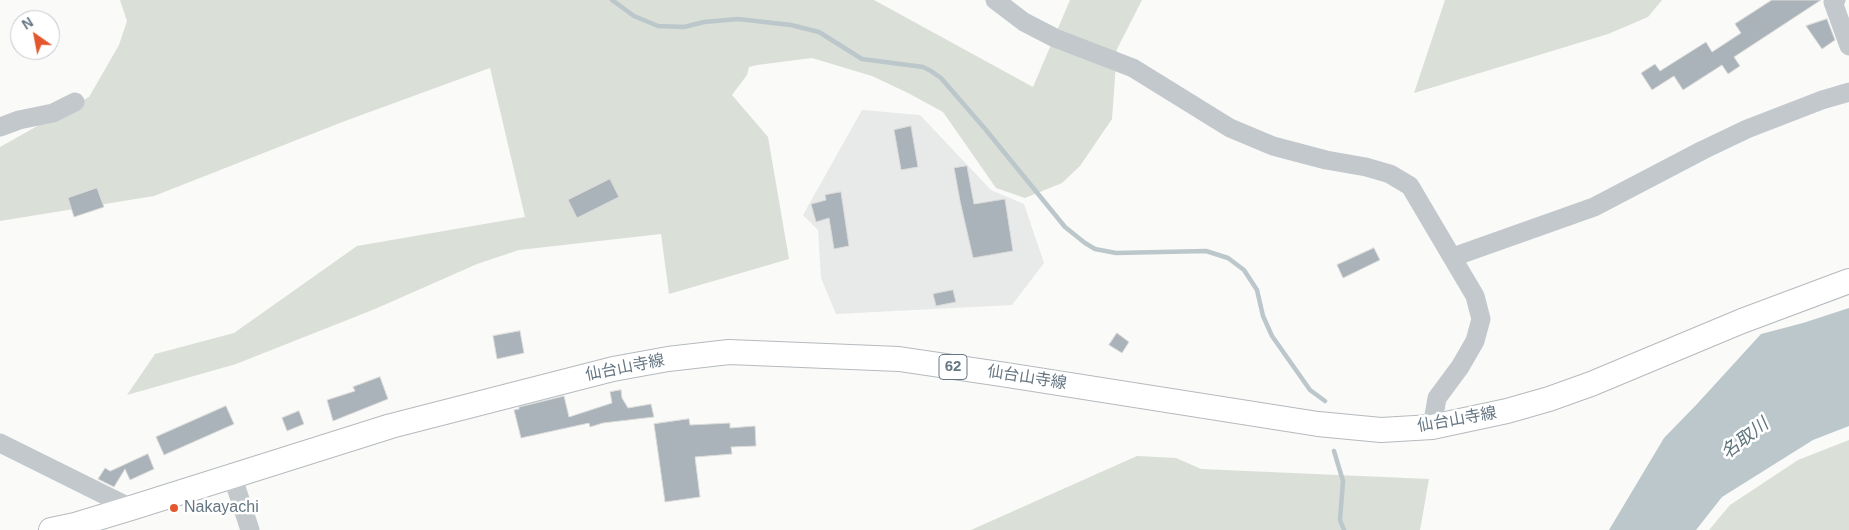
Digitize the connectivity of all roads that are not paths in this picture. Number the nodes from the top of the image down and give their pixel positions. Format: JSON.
{"nodes":[{"id":1,"x":995,"y":0,"type":"edge"},
{"id":2,"x":1836,"y":0,"type":"edge"},
{"id":3,"x":1849,"y":46,"type":"edge"},
{"id":4,"x":1849,"y":92,"type":"edge"},
{"id":5,"x":75,"y":102,"type":"dead end"},
{"id":6,"x":0,"y":126,"type":"edge"},
{"id":7,"x":1453,"y":257,"type":"junction"},
{"id":8,"x":1849,"y":281,"type":"edge"},
{"id":9,"x":1432,"y":427,"type":"junction"},
{"id":10,"x":0,"y":443,"type":"edge"},
{"id":11,"x":232,"y":475,"type":"junction"},
{"id":12,"x":131,"y":508,"type":"junction"},
{"id":13,"x":50,"y":530,"type":"edge"},
{"id":14,"x":250,"y":530,"type":"edge"}],
"edges":[{"from":1,"to":7,"type":"street"},
{"from":2,"to":3,"type":"street"},
{"from":4,"to":7,"type":"street"},
{"from":5,"to":6,"type":"street"},
{"from":7,"to":9,"type":"street"},
{"from":8,"to":9,"type":"main road","name":"仙台山寺線","number":"62"},
{"from":9,"to":11,"type":"main road","name":"仙台山寺線","number":"62"},
{"from":10,"to":12,"type":"street"},
{"from":11,"to":12,"type":"main road","name":"仙台山寺線","number":"62"},
{"from":11,"to":14,"type":"street"},
{"from":12,"to":13,"type":"main road","name":"仙台山寺線","number":"62"}]}
